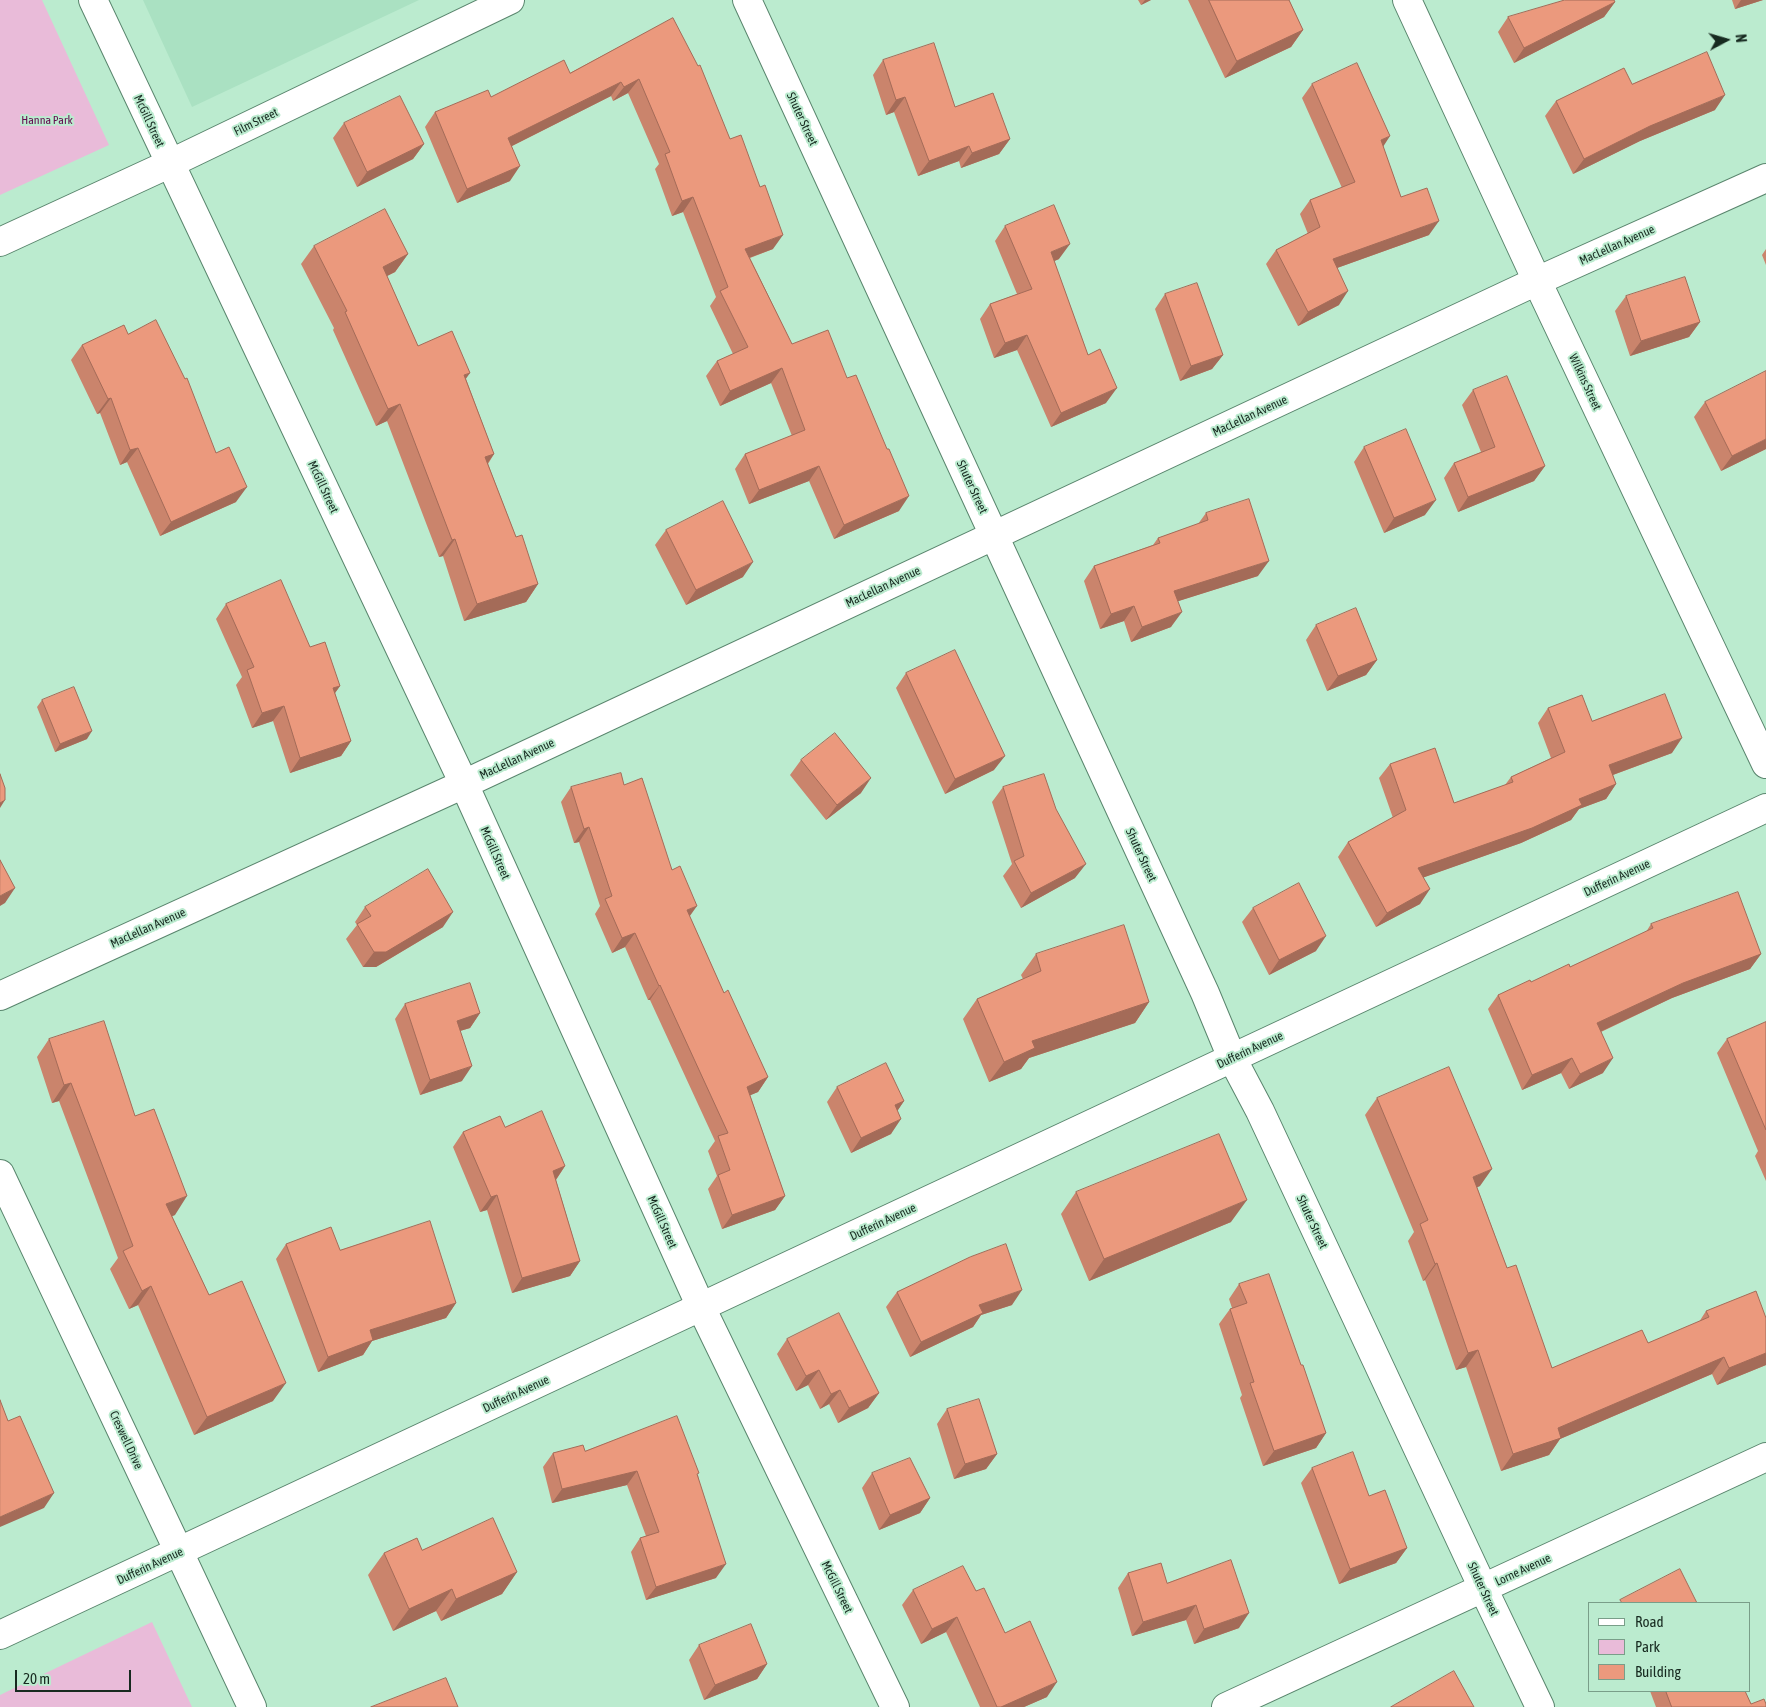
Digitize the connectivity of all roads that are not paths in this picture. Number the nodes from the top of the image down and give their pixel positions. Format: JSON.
{"nodes":[{"id":1,"x":93,"y":0,"type":"edge"},
{"id":2,"x":510,"y":0,"type":"edge"},
{"id":3,"x":747,"y":0,"type":"edge"},
{"id":4,"x":1407,"y":0,"type":"edge"},
{"id":5,"x":169,"y":164,"type":"junction"},
{"id":6,"x":1766,"y":178,"type":"edge"},
{"id":7,"x":0,"y":242,"type":"edge"},
{"id":8,"x":1537,"y":281,"type":"junction"},
{"id":9,"x":994,"y":536,"type":"junction"},
{"id":10,"x":1766,"y":764,"type":"edge"},
{"id":11,"x":464,"y":784,"type":"junction"},
{"id":12,"x":1766,"y":808,"type":"edge"},
{"id":13,"x":0,"y":996,"type":"edge"},
{"id":14,"x":1232,"y":1058,"type":"junction"},
{"id":15,"x":0,"y":1174,"type":"edge"},
{"id":16,"x":701,"y":1308,"type":"junction"},
{"id":17,"x":1766,"y":1457,"type":"edge"},
{"id":18,"x":178,"y":1552,"type":"junction"},
{"id":19,"x":1482,"y":1588,"type":"junction"},
{"id":20,"x":0,"y":1635,"type":"edge"},
{"id":21,"x":252,"y":1707,"type":"edge"},
{"id":22,"x":895,"y":1707,"type":"edge"},
{"id":23,"x":1226,"y":1707,"type":"edge"},
{"id":24,"x":1540,"y":1707,"type":"edge"}],
"edges":[{"from":1,"to":5,"type":"street","name":"McGill Street"},
{"from":2,"to":5,"type":"street","name":"Film Street"},
{"from":3,"to":9,"type":"street","name":"Shuter Street"},
{"from":4,"to":8,"type":"street","name":"Wilkins Street"},
{"from":5,"to":7,"type":"street","name":"Film Street"},
{"from":5,"to":11,"type":"street","name":"McGill Street"},
{"from":6,"to":8,"type":"street","name":"MacLellan Avenue"},
{"from":8,"to":9,"type":"street","name":"MacLellan Avenue"},
{"from":8,"to":10,"type":"street","name":"Wilkins Street"},
{"from":9,"to":11,"type":"street","name":"MacLellan Avenue"},
{"from":9,"to":14,"type":"street","name":"Shuter Street"},
{"from":11,"to":13,"type":"street","name":"MacLellan Avenue"},
{"from":11,"to":16,"type":"street","name":"McGill Street"},
{"from":12,"to":14,"type":"street","name":"Dufferin Avenue"},
{"from":14,"to":16,"type":"street","name":"Dufferin Avenue"},
{"from":14,"to":19,"type":"street","name":"Shuter Street"},
{"from":15,"to":18,"type":"street","name":"Creswell Drive"},
{"from":16,"to":18,"type":"street","name":"Dufferin Avenue"},
{"from":16,"to":22,"type":"street","name":"McGill Street"},
{"from":17,"to":19,"type":"street","name":"Lorne Avenue"},
{"from":18,"to":20,"type":"street","name":"Dufferin Avenue"},
{"from":18,"to":21,"type":"street","name":"Creswell Drive"},
{"from":19,"to":23,"type":"street","name":"Lorne Avenue"},
{"from":19,"to":24,"type":"street","name":"Shuter Street"}]}
